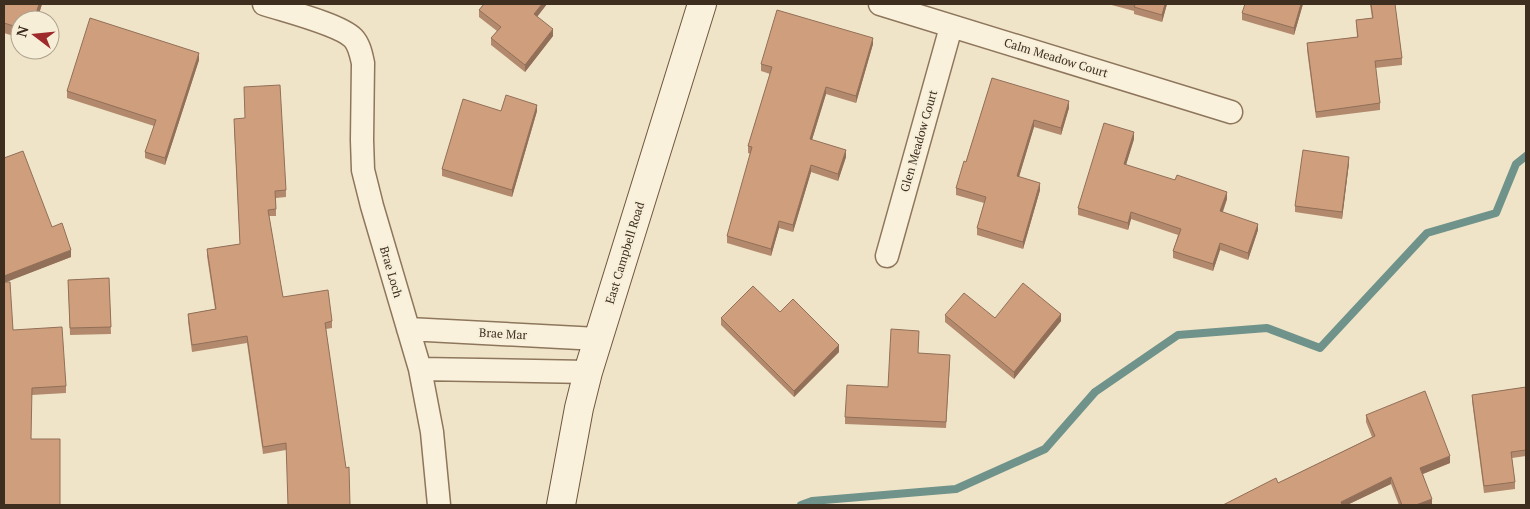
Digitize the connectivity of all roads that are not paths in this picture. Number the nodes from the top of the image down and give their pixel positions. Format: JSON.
{"nodes":[{"id":1,"x":264,"y":4,"type":"edge"},
{"id":2,"x":702,"y":4,"type":"edge"},
{"id":3,"x":880,"y":4,"type":"edge"},
{"id":4,"x":951,"y":27,"type":"junction"},
{"id":5,"x":1231,"y":112,"type":"dead end"},
{"id":6,"x":887,"y":256,"type":"dead end"},
{"id":7,"x":408,"y":329,"type":"junction"},
{"id":8,"x":598,"y":339,"type":"junction"},
{"id":9,"x":420,"y":369,"type":"junction"},
{"id":10,"x":588,"y":372,"type":"junction"},
{"id":11,"x":439,"y":505,"type":"edge"},
{"id":12,"x":560,"y":505,"type":"edge"}],
"edges":[{"from":1,"to":7,"type":"street","name":"Brae Loch"},
{"from":2,"to":8,"type":"main road","name":"East Campbell Road"},
{"from":3,"to":4,"type":"street","name":"Calm Meadow Court"},
{"from":4,"to":5,"type":"street","name":"Calm Meadow Court"},
{"from":4,"to":6,"type":"street","name":"Glen Meadow Court"},
{"from":7,"to":8,"type":"street","name":"Brae Mar"},
{"from":7,"to":9,"type":"street","name":"Brae Loch"},
{"from":8,"to":10,"type":"main road","name":"East Campbell Road"},
{"from":9,"to":10,"type":"street"},
{"from":9,"to":11,"type":"street","name":"Brae Loch"},
{"from":10,"to":12,"type":"main road","name":"East Campbell Road"}]}
